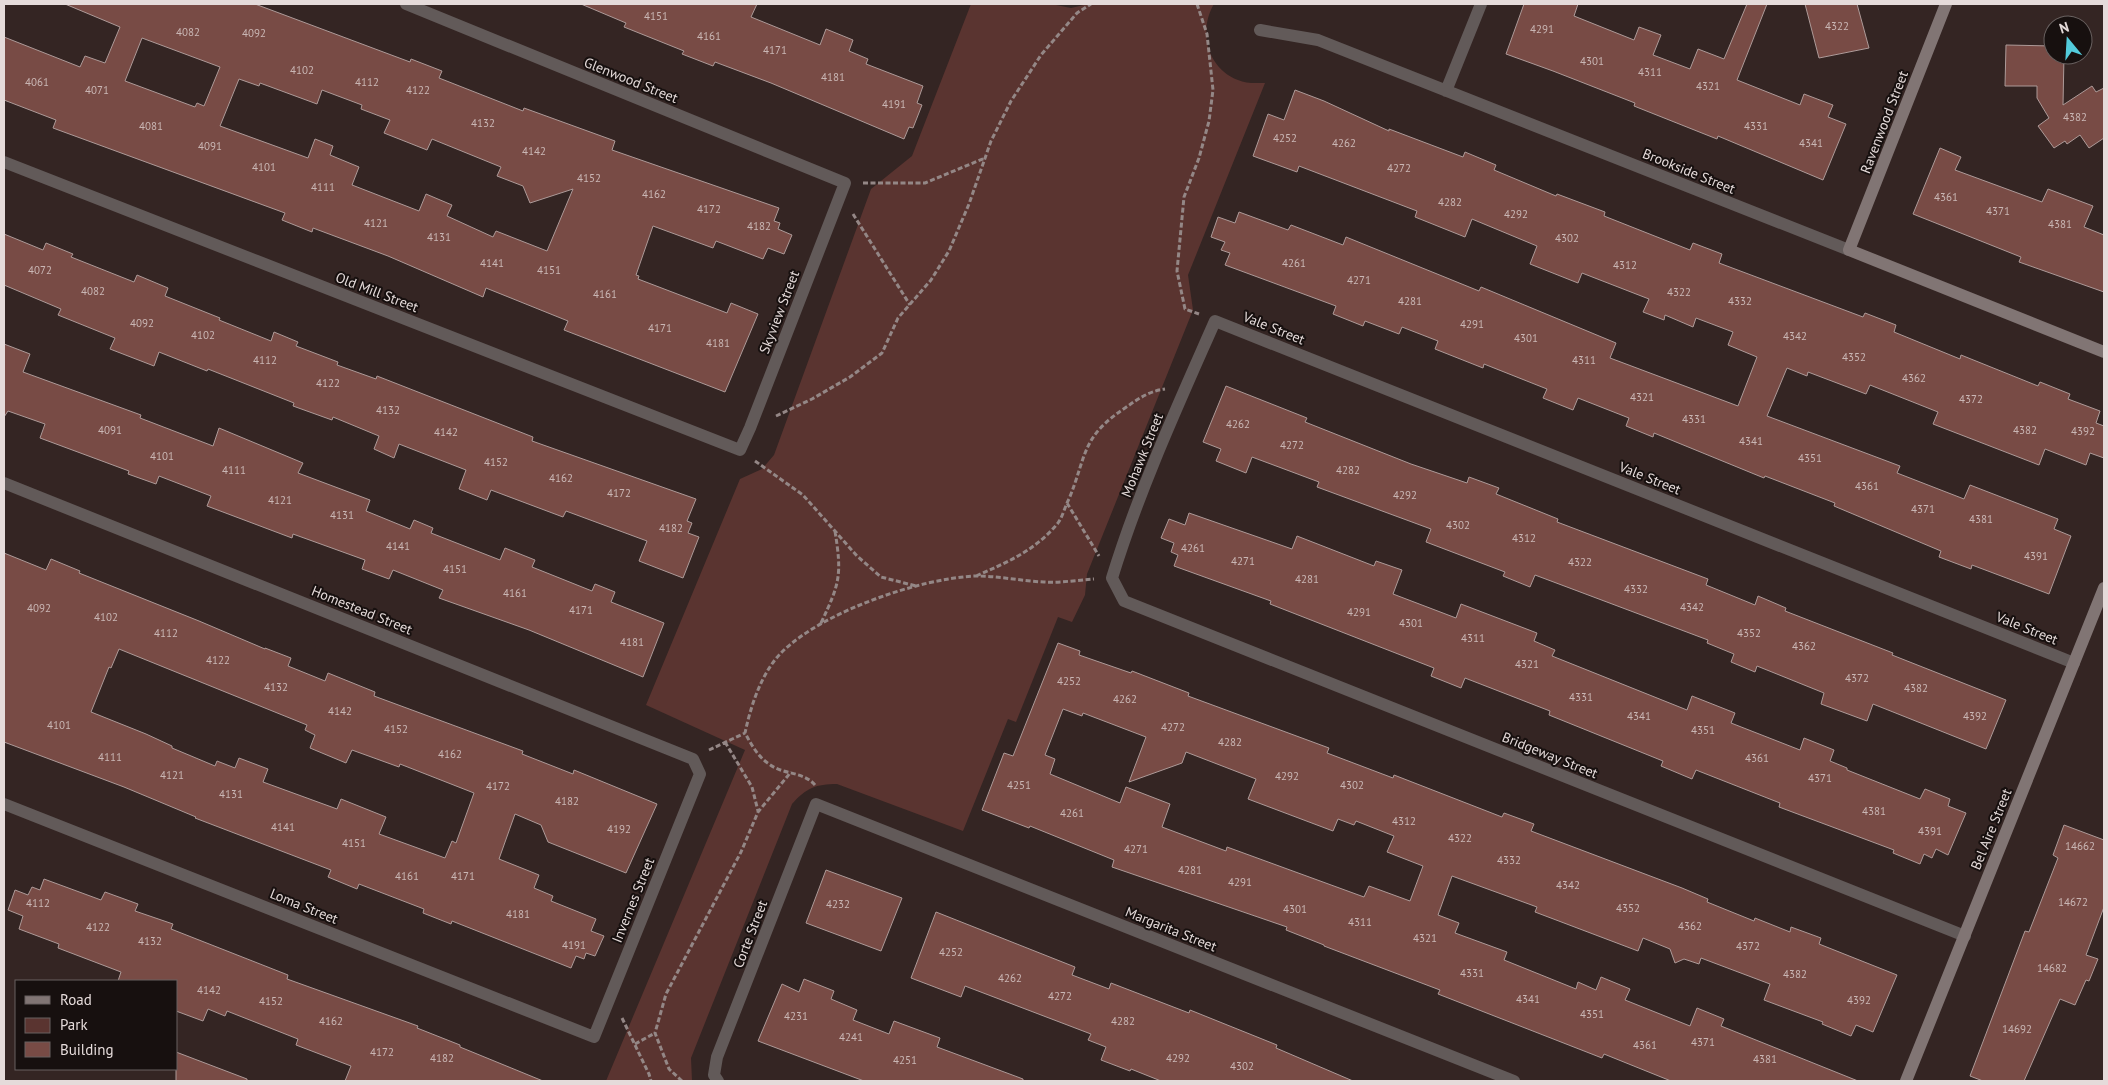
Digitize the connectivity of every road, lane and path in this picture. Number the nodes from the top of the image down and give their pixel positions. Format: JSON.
{"nodes":[{"id":1,"x":406,"y":4,"type":"edge"},
{"id":2,"x":1092,"y":4,"type":"edge"},
{"id":3,"x":1197,"y":4,"type":"edge"},
{"id":4,"x":1481,"y":4,"type":"edge"},
{"id":5,"x":1946,"y":4,"type":"edge"},
{"id":6,"x":1260,"y":30,"type":"dead end"},
{"id":7,"x":1446,"y":91,"type":"junction"},
{"id":8,"x":985,"y":158,"type":"junction"},
{"id":9,"x":4,"y":162,"type":"edge"},
{"id":10,"x":843,"y":189,"type":"junction"},
{"id":11,"x":1849,"y":250,"type":"junction"},
{"id":12,"x":910,"y":305,"type":"junction"},
{"id":13,"x":1216,"y":321,"type":"junction"},
{"id":14,"x":2104,"y":352,"type":"edge"},
{"id":15,"x":1186,"y":385,"type":"junction"},
{"id":16,"x":750,"y":428,"type":"junction"},
{"id":17,"x":740,"y":450,"type":"junction"},
{"id":18,"x":4,"y":483,"type":"edge"},
{"id":19,"x":1067,"y":503,"type":"junction"},
{"id":20,"x":834,"y":529,"type":"junction"},
{"id":21,"x":976,"y":576,"type":"junction"},
{"id":22,"x":1112,"y":578,"type":"junction"},
{"id":23,"x":917,"y":586,"type":"junction"},
{"id":24,"x":2104,"y":588,"type":"edge"},
{"id":25,"x":821,"y":624,"type":"junction"},
{"id":26,"x":2074,"y":663,"type":"junction"},
{"id":27,"x":745,"y":733,"type":"junction"},
{"id":28,"x":725,"y":742,"type":"junction"},
{"id":29,"x":693,"y":759,"type":"junction"},
{"id":30,"x":791,"y":772,"type":"junction"},
{"id":31,"x":4,"y":804,"type":"edge"},
{"id":32,"x":816,"y":804,"type":"junction"},
{"id":33,"x":758,"y":812,"type":"junction"},
{"id":34,"x":1965,"y":936,"type":"junction"},
{"id":35,"x":611,"y":995,"type":"junction"},
{"id":36,"x":655,"y":1033,"type":"junction"},
{"id":37,"x":594,"y":1037,"type":"joint"},
{"id":38,"x":635,"y":1044,"type":"junction"},
{"id":39,"x":716,"y":1078,"type":"edge"},
{"id":40,"x":650,"y":1081,"type":"edge"},
{"id":41,"x":682,"y":1081,"type":"edge"},
{"id":42,"x":1514,"y":1081,"type":"edge"},
{"id":43,"x":1906,"y":1081,"type":"edge"}],
"edges":[{"from":1,"to":10,"type":"street","name":"Glenwood Street"},
{"from":2,"to":8,"type":"path"},
{"from":3,"to":13,"type":"path"},
{"from":4,"to":7,"type":"street"},
{"from":5,"to":11,"type":"street","name":"Ravenwood Street"},
{"from":6,"to":7,"type":"street","name":"Brookside Street"},
{"from":7,"to":11,"type":"street","name":"Brookside Street"},
{"from":8,"to":10,"type":"path"},
{"from":8,"to":12,"type":"path"},
{"from":9,"to":17,"type":"street","name":"Old Mill Street"},
{"from":10,"to":12,"type":"path"},
{"from":10,"to":16,"type":"street","name":"Skyview Street"},
{"from":11,"to":14,"type":"street","name":"Brookside Street"},
{"from":12,"to":16,"type":"path"},
{"from":13,"to":15,"type":"street","name":"Mohawk Street"},
{"from":13,"to":26,"type":"street","name":"Vale Street"},
{"from":15,"to":19,"type":"path"},
{"from":15,"to":22,"type":"street","name":"Mohawk Street"},
{"from":16,"to":17,"type":"street","name":"Skyview Street"},
{"from":17,"to":20,"type":"path"},
{"from":18,"to":29,"type":"street","name":"Homestead Street"},
{"from":19,"to":21,"type":"path"},
{"from":19,"to":22,"type":"path"},
{"from":20,"to":23,"type":"path"},
{"from":20,"to":25,"type":"path"},
{"from":21,"to":22,"type":"path"},
{"from":21,"to":23,"type":"path"},
{"from":22,"to":34,"type":"street","name":"Bridgeway Street"},
{"from":23,"to":25,"type":"path"},
{"from":24,"to":26,"type":"street","name":"Bel Aire Street"},
{"from":25,"to":27,"type":"path"},
{"from":26,"to":34,"type":"street","name":"Bel Aire Street"},
{"from":27,"to":28,"type":"path"},
{"from":27,"to":30,"type":"path"},
{"from":28,"to":29,"type":"path"},
{"from":28,"to":33,"type":"path"},
{"from":29,"to":35,"type":"street","name":"Invernes Street"},
{"from":30,"to":32,"type":"path"},
{"from":30,"to":33,"type":"path"},
{"from":31,"to":37,"type":"street","name":"Loma Street"},
{"from":32,"to":39,"type":"street","name":"Corte Street"},
{"from":32,"to":42,"type":"street","name":"Margarita Street"},
{"from":33,"to":36,"type":"path"},
{"from":34,"to":43,"type":"street","name":"Bel Aire Street"},
{"from":35,"to":37,"type":"street","name":"Invernes Street"},
{"from":35,"to":38,"type":"path"},
{"from":36,"to":38,"type":"path"},
{"from":36,"to":41,"type":"path"},
{"from":38,"to":40,"type":"path"}]}
